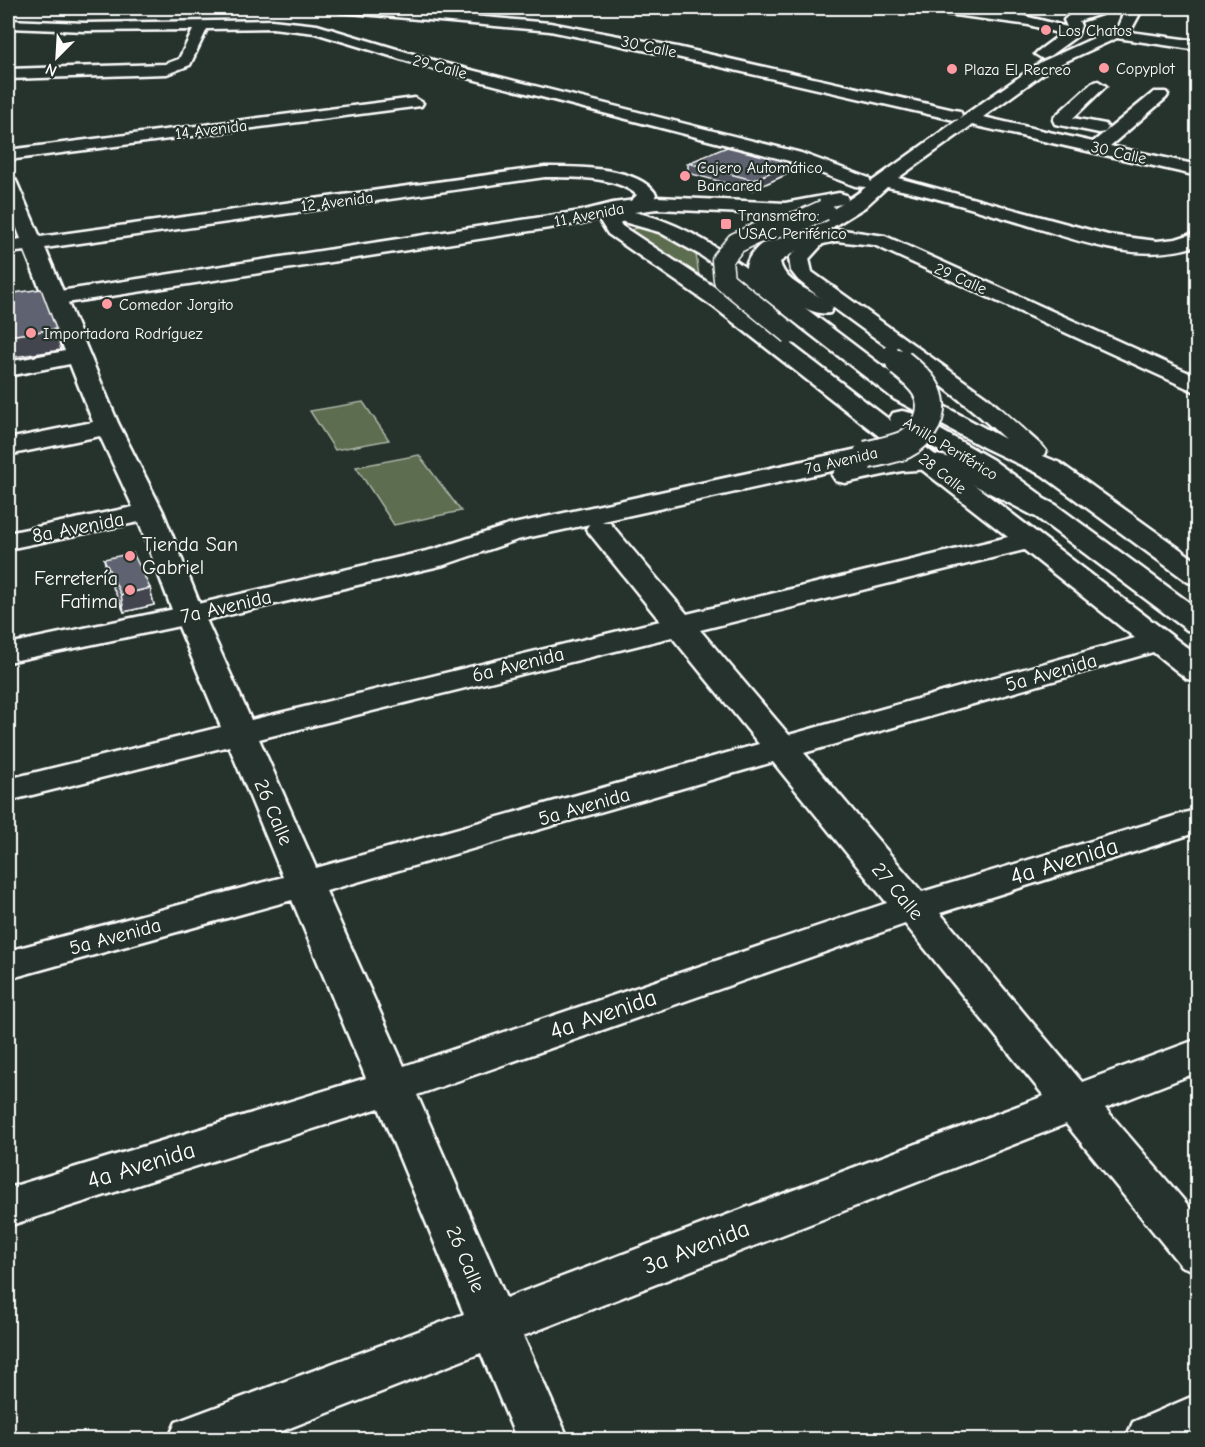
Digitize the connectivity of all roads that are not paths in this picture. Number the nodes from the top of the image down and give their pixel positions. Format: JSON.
{"nodes":[{"id":1,"x":348,"y":8,"type":"edge"},
{"id":2,"x":508,"y":8,"type":"edge"},
{"id":3,"x":932,"y":8,"type":"edge"},
{"id":4,"x":1106,"y":8,"type":"edge"},
{"id":5,"x":1136,"y":8,"type":"edge"},
{"id":6,"x":39,"y":10,"type":"dead end"},
{"id":7,"x":303,"y":12,"type":"dead end"},
{"id":8,"x":478,"y":19,"type":"junction"},
{"id":9,"x":10,"y":24,"type":"edge"},
{"id":10,"x":272,"y":24,"type":"junction"},
{"id":11,"x":202,"y":25,"type":"junction"},
{"id":12,"x":1074,"y":25,"type":"junction"},
{"id":13,"x":317,"y":29,"type":"junction"},
{"id":14,"x":1121,"y":29,"type":"junction"},
{"id":15,"x":1197,"y":46,"type":"edge"},
{"id":16,"x":8,"y":74,"type":"edge"},
{"id":17,"x":1098,"y":86,"type":"dead end"},
{"id":18,"x":1160,"y":95,"type":"dead end"},
{"id":19,"x":415,"y":103,"type":"dead end"},
{"id":20,"x":962,"y":117,"type":"junction"},
{"id":21,"x":1118,"y":131,"type":"junction"},
{"id":22,"x":1098,"y":147,"type":"junction"},
{"id":23,"x":8,"y":156,"type":"edge"},
{"id":24,"x":1197,"y":171,"type":"edge"},
{"id":25,"x":884,"y":181,"type":"junction"},
{"id":26,"x":862,"y":182,"type":"junction"},
{"id":27,"x":9,"y":192,"type":"edge"},
{"id":28,"x":629,"y":210,"type":"junction"},
{"id":29,"x":582,"y":217,"type":"joint"},
{"id":30,"x":827,"y":218,"type":"junction"},
{"id":31,"x":1197,"y":238,"type":"edge"},
{"id":32,"x":32,"y":243,"type":"junction"},
{"id":33,"x":8,"y":247,"type":"edge"},
{"id":34,"x":773,"y":294,"type":"junction"},
{"id":35,"x":55,"y":299,"type":"junction"},
{"id":36,"x":8,"y":306,"type":"edge"},
{"id":37,"x":822,"y":308,"type":"joint"},
{"id":38,"x":78,"y":357,"type":"junction"},
{"id":39,"x":8,"y":369,"type":"edge"},
{"id":40,"x":1197,"y":386,"type":"edge"},
{"id":41,"x":108,"y":427,"type":"junction"},
{"id":42,"x":8,"y":447,"type":"edge"},
{"id":43,"x":928,"y":461,"type":"junction"},
{"id":44,"x":1051,"y":469,"type":"junction"},
{"id":45,"x":1046,"y":511,"type":"junction"},
{"id":46,"x":149,"y":513,"type":"junction"},
{"id":47,"x":600,"y":530,"type":"junction"},
{"id":48,"x":1029,"y":540,"type":"junction"},
{"id":49,"x":8,"y":541,"type":"edge"},
{"id":50,"x":444,"y":556,"type":"junction"},
{"id":51,"x":1197,"y":576,"type":"edge"},
{"id":52,"x":189,"y":615,"type":"junction"},
{"id":53,"x":677,"y":624,"type":"junction"},
{"id":54,"x":1197,"y":624,"type":"edge"},
{"id":55,"x":1158,"y":641,"type":"junction"},
{"id":56,"x":8,"y":653,"type":"edge"},
{"id":57,"x":1197,"y":672,"type":"edge"},
{"id":58,"x":240,"y":732,"type":"junction"},
{"id":59,"x":781,"y":750,"type":"junction"},
{"id":60,"x":8,"y":790,"type":"edge"},
{"id":61,"x":1197,"y":819,"type":"edge"},
{"id":62,"x":305,"y":884,"type":"junction"},
{"id":63,"x":912,"y":908,"type":"junction"},
{"id":64,"x":8,"y":965,"type":"edge"},
{"id":65,"x":1197,"y":1055,"type":"edge"},
{"id":66,"x":392,"y":1087,"type":"junction"},
{"id":67,"x":1073,"y":1102,"type":"junction"},
{"id":68,"x":8,"y":1207,"type":"edge"},
{"id":69,"x":1197,"y":1252,"type":"edge"},
{"id":70,"x":494,"y":1325,"type":"junction"},
{"id":71,"x":1197,"y":1418,"type":"edge"},
{"id":72,"x":194,"y":1440,"type":"edge"},
{"id":73,"x":543,"y":1440,"type":"edge"},
{"id":74,"x":1151,"y":1440,"type":"edge"}],
"edges":[{"from":1,"to":8,"type":"street","name":"30 Calle"},
{"from":1,"to":13,"type":"street"},
{"from":2,"to":8,"type":"street"},
{"from":3,"to":12,"type":"street"},
{"from":4,"to":12,"type":"street","name":"11 Avenida"},
{"from":5,"to":14,"type":"street"},
{"from":6,"to":9,"type":"street"},
{"from":7,"to":10,"type":"street"},
{"from":8,"to":20,"type":"street","name":"30 Calle"},
{"from":9,"to":11,"type":"street","name":"29 Calle"},
{"from":10,"to":11,"type":"street","name":"29 Calle"},
{"from":10,"to":13,"type":"street","name":"29 Calle"},
{"from":11,"to":16,"type":"street"},
{"from":12,"to":14,"type":"street"},
{"from":12,"to":20,"type":"street","name":"11 Avenida"},
{"from":13,"to":26,"type":"street","name":"29 Calle"},
{"from":14,"to":15,"type":"street"},
{"from":14,"to":20,"type":"street","name":"11 Avenida"},
{"from":17,"to":21,"type":"street"},
{"from":18,"to":21,"type":"street"},
{"from":19,"to":23,"type":"street","name":"14 Avenida"},
{"from":20,"to":22,"type":"street","name":"30 Calle"},
{"from":20,"to":25,"type":"street","name":"11 Avenida"},
{"from":20,"to":26,"type":"street","name":"11 Avenida"},
{"from":21,"to":22,"type":"street"},
{"from":22,"to":24,"type":"street","name":"30 Calle"},
{"from":25,"to":30,"type":"street","name":"11 Avenida"},
{"from":25,"to":31,"type":"street"},
{"from":26,"to":30,"type":"street","name":"11 Avenida"},
{"from":27,"to":32,"type":"street","name":"26 Calle"},
{"from":28,"to":29,"type":"street","name":"Anillo Periférico"},
{"from":28,"to":30,"type":"street","name":"11 Avenida"},
{"from":28,"to":32,"type":"street","name":"12 Avenida"},
{"from":28,"to":34,"type":"street","name":"Anillo Periférico"},
{"from":28,"to":43,"type":"street","name":"28 Calle"},
{"from":29,"to":35,"type":"street","name":"11 Avenida"},
{"from":30,"to":34,"type":"street"},
{"from":30,"to":37,"type":"street","name":"29 Calle"},
{"from":30,"to":40,"type":"street","name":"29 Calle"},
{"from":30,"to":44,"type":"street"},
{"from":30,"to":45,"type":"street","name":"Anillo Periférico","bridge":true},
{"from":32,"to":33,"type":"street","name":"12 Avenida"},
{"from":32,"to":35,"type":"street","name":"26 Calle"},
{"from":34,"to":44,"type":"street","name":"Anillo Periférico"},
{"from":35,"to":36,"type":"street","name":"11 Avenida"},
{"from":35,"to":38,"type":"street","name":"26 Calle"},
{"from":37,"to":50,"type":"street","name":"7a Avenida","bridge":true},
{"from":38,"to":39,"type":"street"},
{"from":38,"to":41,"type":"street","name":"26 Calle"},
{"from":41,"to":42,"type":"street"},
{"from":41,"to":46,"type":"street","name":"26 Calle"},
{"from":43,"to":45,"type":"street","name":"7a Avenida"},
{"from":43,"to":47,"type":"street","name":"7a Avenida"},
{"from":43,"to":48,"type":"street","name":"28 Calle"},
{"from":44,"to":51,"type":"street","name":"Anillo Periférico"},
{"from":45,"to":54,"type":"street","name":"Anillo Periférico"},
{"from":46,"to":49,"type":"street","name":"8a Avenida"},
{"from":46,"to":52,"type":"street","name":"26 Calle"},
{"from":47,"to":50,"type":"street","name":"7a Avenida"},
{"from":47,"to":53,"type":"street","name":"27 Calle"},
{"from":48,"to":53,"type":"street","name":"6a Avenida"},
{"from":48,"to":55,"type":"street","name":"28 Calle"},
{"from":50,"to":52,"type":"street","name":"7a Avenida"},
{"from":52,"to":56,"type":"street","name":"7a Avenida"},
{"from":52,"to":58,"type":"street","name":"26 Calle"},
{"from":53,"to":58,"type":"street","name":"6a Avenida"},
{"from":53,"to":59,"type":"street","name":"27 Calle"},
{"from":55,"to":57,"type":"street","name":"28 Calle"},
{"from":55,"to":59,"type":"street","name":"5a Avenida"},
{"from":58,"to":60,"type":"street","name":"6a Avenida"},
{"from":58,"to":62,"type":"street","name":"26 Calle"},
{"from":59,"to":62,"type":"street","name":"5a Avenida"},
{"from":59,"to":63,"type":"street","name":"27 Calle"},
{"from":61,"to":63,"type":"street","name":"4a Avenida"},
{"from":62,"to":64,"type":"street","name":"5a Avenida"},
{"from":62,"to":66,"type":"street","name":"26 Calle"},
{"from":63,"to":66,"type":"street","name":"4a Avenida"},
{"from":63,"to":67,"type":"street","name":"27 Calle"},
{"from":65,"to":67,"type":"street","name":"3a Avenida"},
{"from":66,"to":68,"type":"street","name":"4a Avenida"},
{"from":66,"to":70,"type":"street","name":"26 Calle"},
{"from":67,"to":69,"type":"street","name":"27 Calle"},
{"from":67,"to":70,"type":"street","name":"3a Avenida"},
{"from":70,"to":72,"type":"street","name":"3a Avenida"},
{"from":70,"to":73,"type":"street","name":"26 Calle"},
{"from":71,"to":74,"type":"street"}]}
